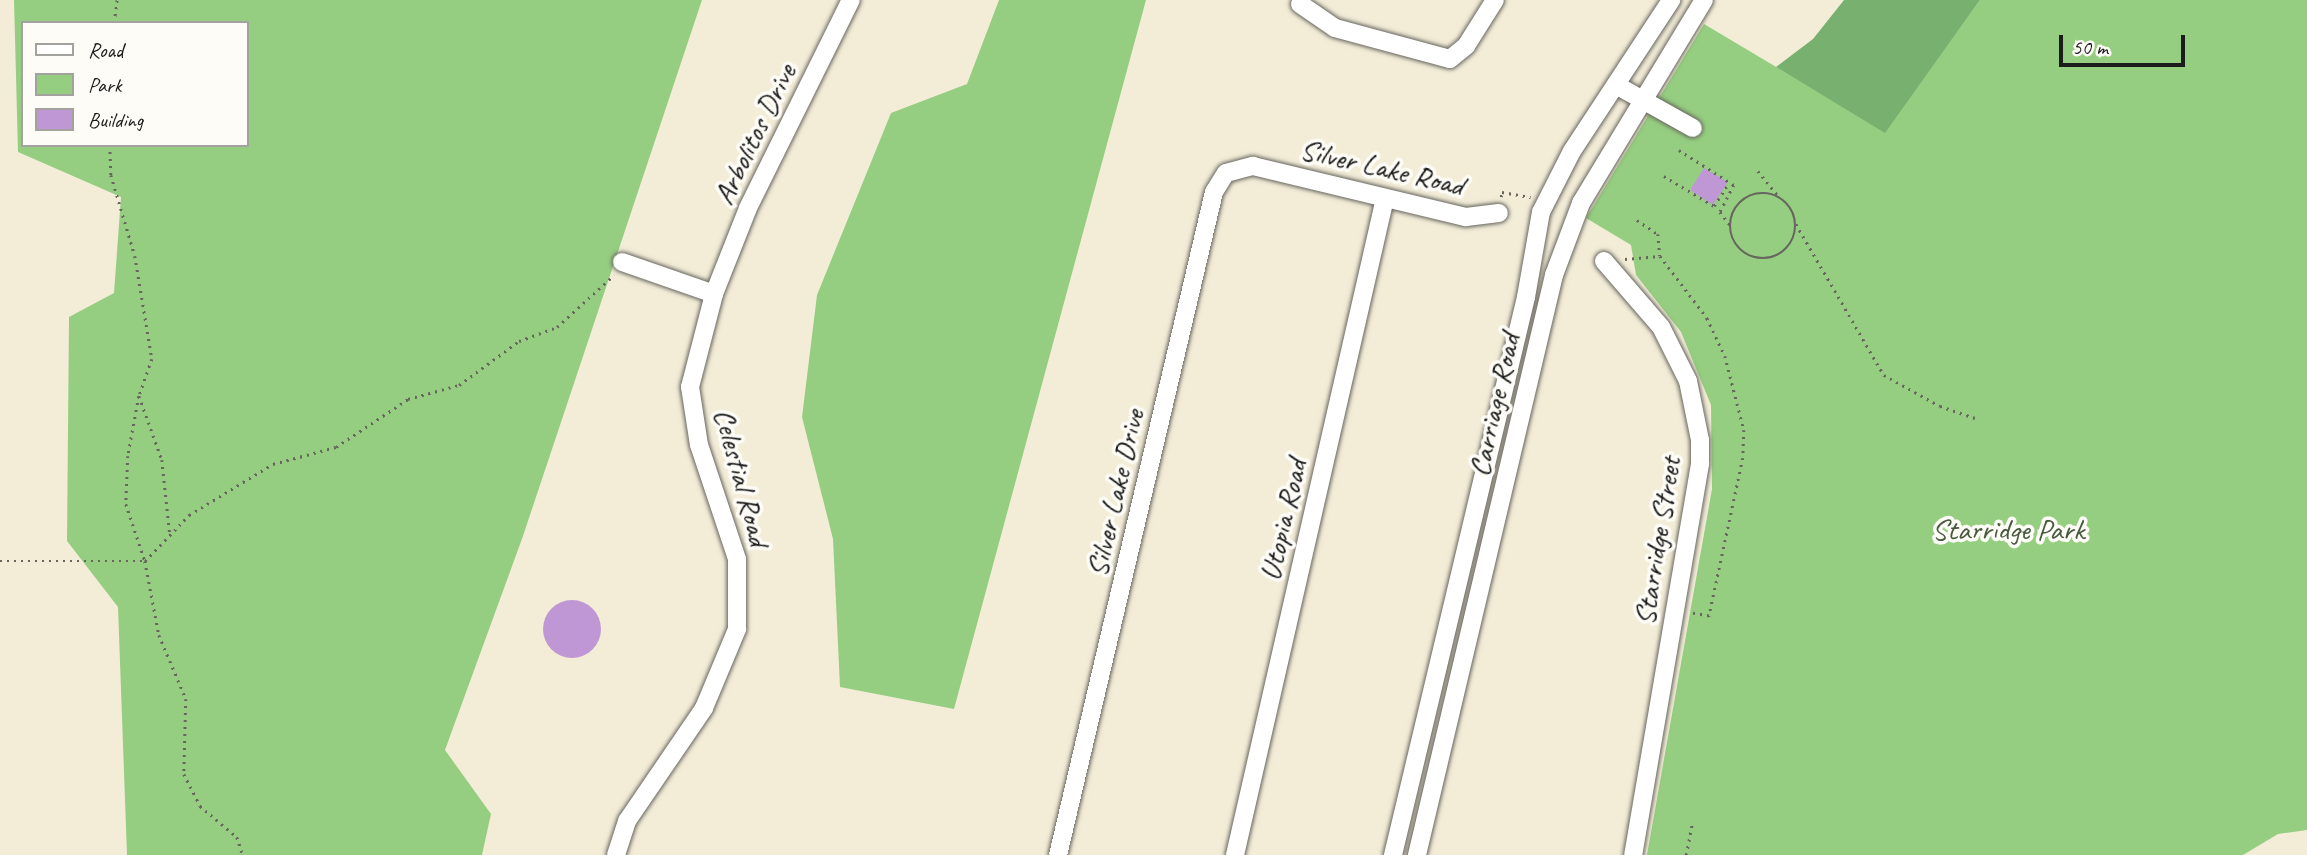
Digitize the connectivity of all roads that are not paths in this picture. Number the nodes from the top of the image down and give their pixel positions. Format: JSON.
{"nodes":[{"id":1,"x":851,"y":0,"type":"edge"},
{"id":2,"x":1495,"y":0,"type":"edge"},
{"id":3,"x":1671,"y":0,"type":"edge"},
{"id":4,"x":1704,"y":0,"type":"edge"},
{"id":5,"x":1300,"y":4,"type":"dead end"},
{"id":6,"x":1616,"y":85,"type":"junction"},
{"id":7,"x":1645,"y":101,"type":"junction"},
{"id":8,"x":1693,"y":128,"type":"dead end"},
{"id":9,"x":1253,"y":166,"type":"joint"},
{"id":10,"x":1385,"y":198,"type":"junction"},
{"id":11,"x":1499,"y":213,"type":"road end"},
{"id":12,"x":1604,"y":261,"type":"dead end"},
{"id":13,"x":626,"y":263,"type":"road end"},
{"id":14,"x":714,"y":294,"type":"junction"},
{"id":15,"x":1522,"y":313,"type":"junction"},
{"id":16,"x":1544,"y":318,"type":"junction"},
{"id":17,"x":616,"y":855,"type":"edge"},
{"id":18,"x":1058,"y":855,"type":"edge"},
{"id":19,"x":1235,"y":855,"type":"edge"},
{"id":20,"x":1393,"y":855,"type":"edge"},
{"id":21,"x":1417,"y":855,"type":"edge"},
{"id":22,"x":1633,"y":855,"type":"edge"}],
"edges":[{"from":1,"to":14,"type":"street","name":"Arbolitos Drive"},
{"from":2,"to":5,"type":"street"},
{"from":3,"to":6,"type":"street","name":"Carriage Road"},
{"from":4,"to":7,"type":"street","name":"Carriage Road"},
{"from":6,"to":7,"type":"street"},
{"from":6,"to":15,"type":"street","name":"Carriage Road"},
{"from":7,"to":8,"type":"street"},
{"from":7,"to":16,"type":"street","name":"Carriage Road"},
{"from":9,"to":10,"type":"street","name":"Silver Lake Road"},
{"from":9,"to":18,"type":"street","name":"Silver Lake Drive"},
{"from":10,"to":11,"type":"street","name":"Silver Lake Road"},
{"from":10,"to":19,"type":"street","name":"Utopia Road"},
{"from":12,"to":22,"type":"street","name":"Starridge Street"},
{"from":13,"to":14,"type":"street"},
{"from":14,"to":17,"type":"street","name":"Celestial Road"},
{"from":15,"to":16,"type":"street"},
{"from":15,"to":20,"type":"street","name":"Carriage Road"},
{"from":16,"to":21,"type":"street","name":"Carriage Road"}]}
